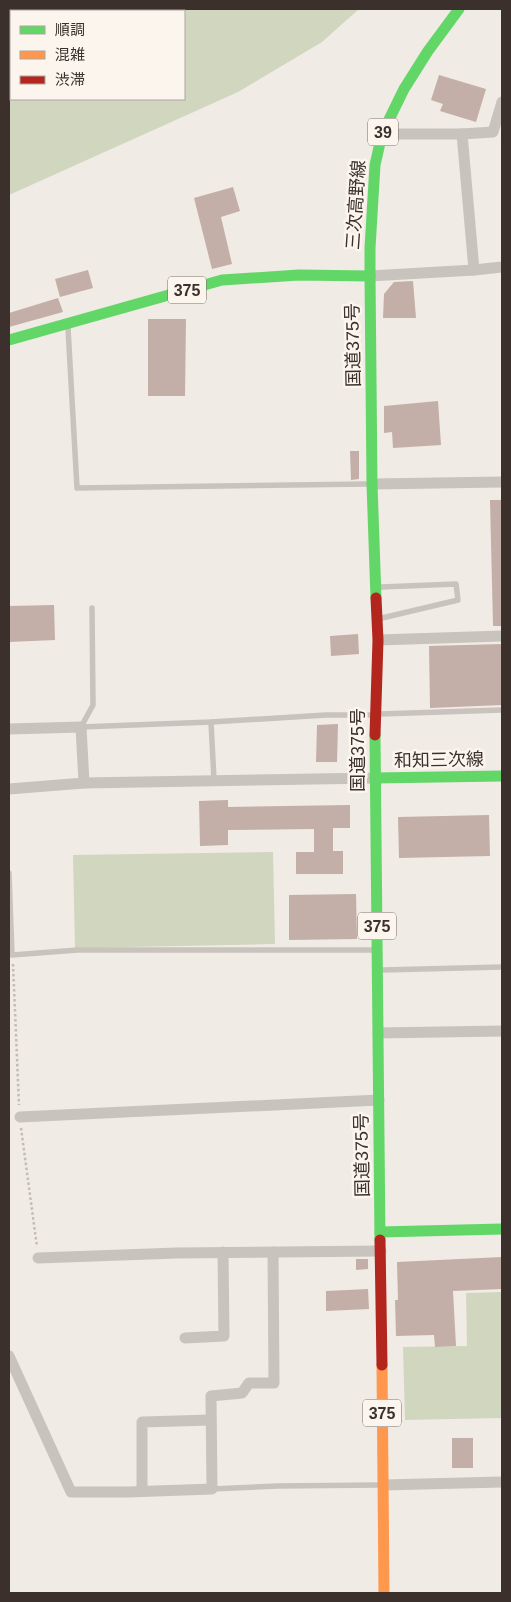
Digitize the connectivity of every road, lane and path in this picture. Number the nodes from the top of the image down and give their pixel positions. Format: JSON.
{"nodes":[{"id":1,"x":459,"y":9,"type":"edge"},
{"id":2,"x":502,"y":102,"type":"edge"},
{"id":3,"x":382,"y":134,"type":"junction"},
{"id":4,"x":462,"y":134,"type":"junction"},
{"id":5,"x":502,"y":267,"type":"edge"},
{"id":6,"x":474,"y":270,"type":"junction"},
{"id":7,"x":370,"y":276,"type":"junction"},
{"id":8,"x":68,"y":323,"type":"junction"},
{"id":9,"x":9,"y":340,"type":"edge"},
{"id":10,"x":502,"y":482,"type":"edge"},
{"id":11,"x":372,"y":484,"type":"junction"},
{"id":12,"x":376,"y":587,"type":"junction"},
{"id":13,"x":92,"y":608,"type":"dead end"},
{"id":14,"x":377,"y":619,"type":"junction"},
{"id":15,"x":502,"y":636,"type":"edge"},
{"id":16,"x":378,"y":640,"type":"junction"},
{"id":17,"x":502,"y":710,"type":"edge"},
{"id":18,"x":375,"y":715,"type":"junction"},
{"id":19,"x":211,"y":722,"type":"junction"},
{"id":20,"x":81,"y":727,"type":"junction"},
{"id":21,"x":9,"y":729,"type":"edge"},
{"id":22,"x":502,"y":776,"type":"edge"},
{"id":23,"x":375,"y":778,"type":"junction"},
{"id":24,"x":214,"y":780,"type":"junction"},
{"id":25,"x":84,"y":783,"type":"junction"},
{"id":26,"x":9,"y":789,"type":"edge"},
{"id":27,"x":9,"y":873,"type":"edge"},
{"id":28,"x":377,"y":950,"type":"junction"},
{"id":29,"x":12,"y":954,"type":"junction"},
{"id":30,"x":502,"y":967,"type":"edge"},
{"id":31,"x":378,"y":970,"type":"junction"},
{"id":32,"x":502,"y":1030,"type":"edge"},
{"id":33,"x":378,"y":1033,"type":"junction"},
{"id":34,"x":379,"y":1100,"type":"junction"},
{"id":35,"x":20,"y":1117,"type":"junction"},
{"id":36,"x":502,"y":1229,"type":"edge"},
{"id":37,"x":380,"y":1232,"type":"junction"},
{"id":38,"x":380,"y":1251,"type":"junction"},
{"id":39,"x":223,"y":1252,"type":"junction"},
{"id":40,"x":273,"y":1252,"type":"junction"},
{"id":41,"x":38,"y":1258,"type":"joint"},
{"id":42,"x":184,"y":1338,"type":"dead end"},
{"id":43,"x":9,"y":1356,"type":"edge"},
{"id":44,"x":211,"y":1420,"type":"junction"},
{"id":45,"x":502,"y":1482,"type":"edge"},
{"id":46,"x":383,"y":1485,"type":"junction"},
{"id":47,"x":212,"y":1489,"type":"junction"},
{"id":48,"x":142,"y":1492,"type":"junction"},
{"id":49,"x":384,"y":1593,"type":"edge"}],
"edges":[{"from":1,"to":3,"type":"main road","name":"三次高野線","number":"39"},
{"from":2,"to":4,"type":"street"},
{"from":3,"to":4,"type":"street"},
{"from":3,"to":7,"type":"main road","name":"三次高野線","number":"39"},
{"from":4,"to":6,"type":"street"},
{"from":5,"to":6,"type":"street"},
{"from":6,"to":7,"type":"street"},
{"from":7,"to":8,"type":"main road","number":"375"},
{"from":7,"to":11,"type":"main road","name":"国道375号","number":"375"},
{"from":8,"to":9,"type":"main road","number":"375"},
{"from":8,"to":11,"type":"lane"},
{"from":10,"to":11,"type":"street"},
{"from":11,"to":12,"type":"main road","name":"国道375号","number":"375"},
{"from":12,"to":14,"type":"main road","name":"国道375号","number":"375"},
{"from":12,"to":14,"type":"lane"},
{"from":13,"to":20,"type":"lane"},
{"from":14,"to":16,"type":"main road","name":"国道375号","number":"375"},
{"from":15,"to":16,"type":"street"},
{"from":16,"to":18,"type":"main road","name":"国道375号","number":"375"},
{"from":17,"to":18,"type":"lane"},
{"from":18,"to":19,"type":"lane"},
{"from":18,"to":23,"type":"main road","name":"国道375号","number":"375"},
{"from":19,"to":20,"type":"lane"},
{"from":19,"to":24,"type":"lane"},
{"from":20,"to":21,"type":"street"},
{"from":20,"to":25,"type":"street"},
{"from":22,"to":23,"type":"main road","name":"和知三次線"},
{"from":23,"to":24,"type":"street"},
{"from":23,"to":28,"type":"main road","name":"国道375号","number":"375"},
{"from":24,"to":25,"type":"street"},
{"from":25,"to":26,"type":"street"},
{"from":27,"to":29,"type":"lane"},
{"from":28,"to":29,"type":"lane"},
{"from":28,"to":31,"type":"main road","name":"国道375号","number":"375"},
{"from":29,"to":35,"type":"path"},
{"from":30,"to":31,"type":"lane"},
{"from":31,"to":33,"type":"main road","name":"国道375号","number":"375"},
{"from":32,"to":33,"type":"street"},
{"from":33,"to":34,"type":"main road","name":"国道375号","number":"375"},
{"from":34,"to":35,"type":"street"},
{"from":34,"to":37,"type":"main road","name":"国道375号","number":"375"},
{"from":35,"to":41,"type":"path"},
{"from":36,"to":37,"type":"main road"},
{"from":37,"to":38,"type":"main road","name":"国道375号","number":"375"},
{"from":38,"to":40,"type":"street"},
{"from":38,"to":46,"type":"main road","name":"国道375号","number":"375"},
{"from":39,"to":40,"type":"street"},
{"from":39,"to":41,"type":"street"},
{"from":39,"to":42,"type":"street"},
{"from":40,"to":44,"type":"street"},
{"from":43,"to":48,"type":"street"},
{"from":44,"to":47,"type":"street"},
{"from":44,"to":48,"type":"street"},
{"from":45,"to":46,"type":"street"},
{"from":46,"to":47,"type":"lane"},
{"from":46,"to":49,"type":"main road","name":"国道375号","number":"375"},
{"from":47,"to":48,"type":"street"}]}
